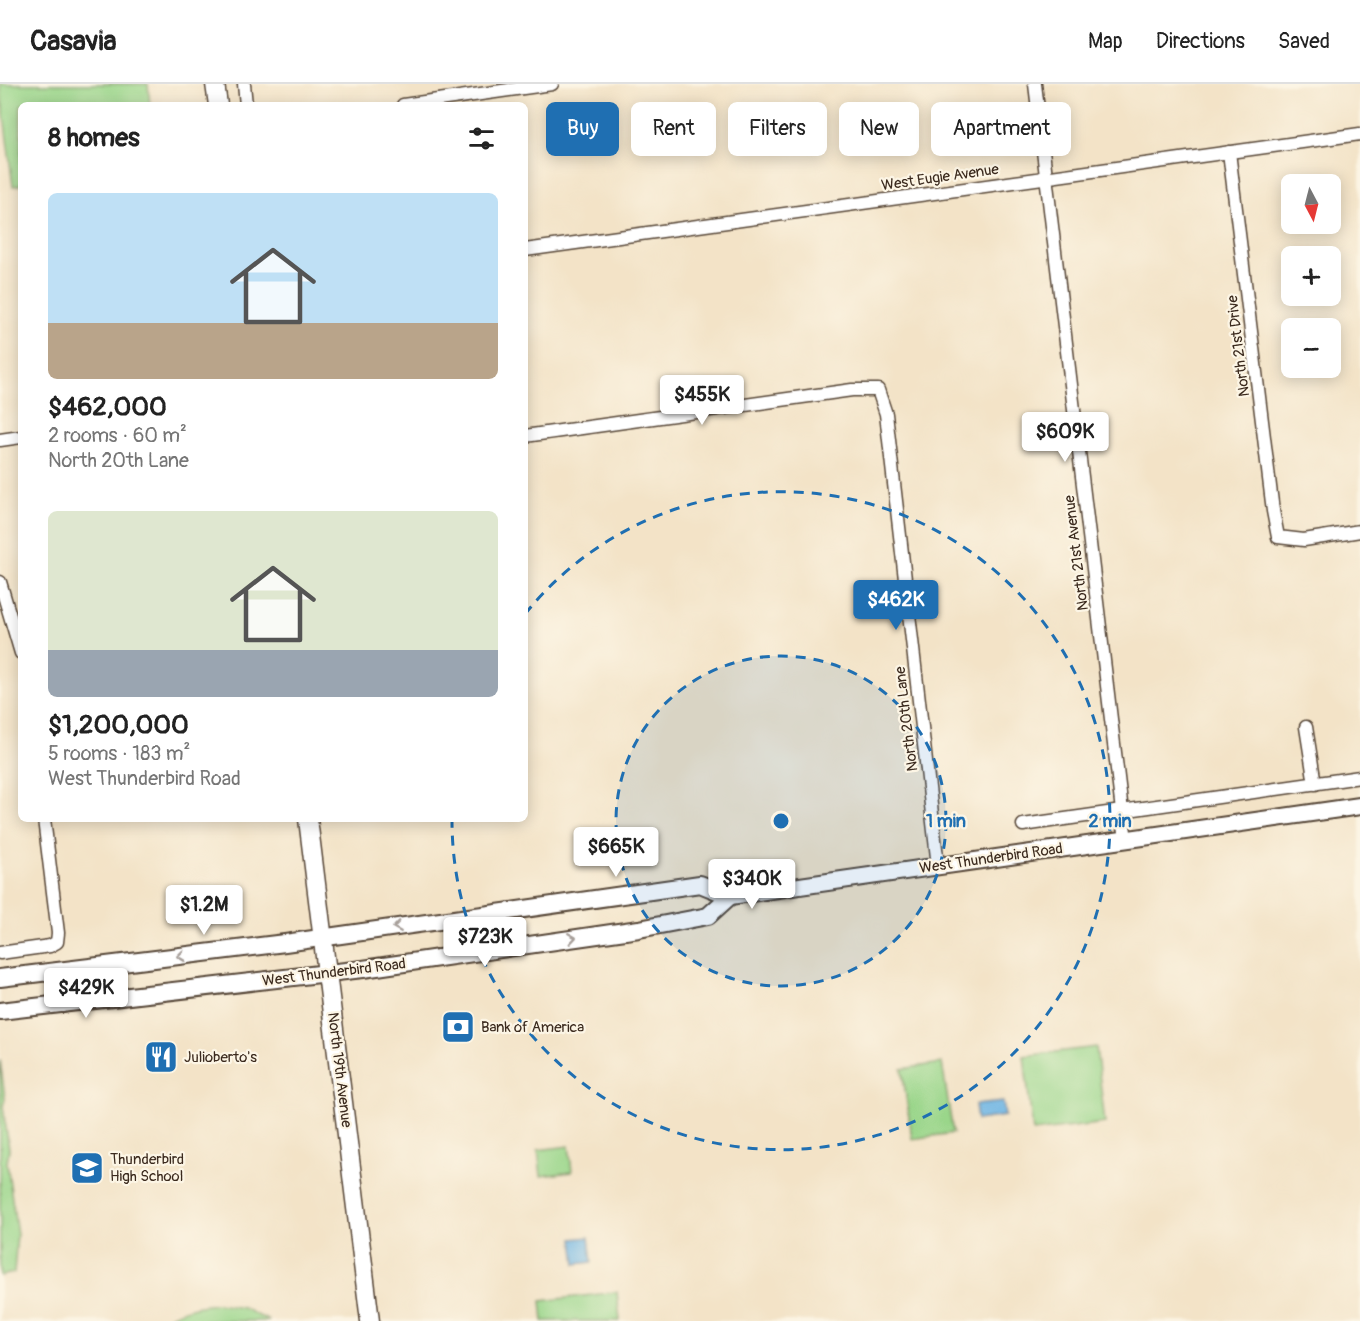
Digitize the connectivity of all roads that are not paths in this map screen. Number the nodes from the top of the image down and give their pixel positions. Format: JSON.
{"nodes":[{"id":1,"x":215,"y":84,"type":"edge"},
{"id":2,"x":244,"y":84,"type":"edge"},
{"id":3,"x":552,"y":84,"type":"edge"},
{"id":4,"x":1035,"y":84,"type":"edge"},
{"id":5,"x":218,"y":102,"type":"edge"},
{"id":6,"x":246,"y":102,"type":"edge"},
{"id":7,"x":424,"y":102,"type":"edge"},
{"id":8,"x":1360,"y":134,"type":"edge"},
{"id":9,"x":1229,"y":152,"type":"junction"},
{"id":10,"x":1047,"y":177,"type":"junction"},
{"id":11,"x":528,"y":250,"type":"edge"},
{"id":12,"x":528,"y":436,"type":"edge"},
{"id":13,"x":18,"y":438,"type":"edge"},
{"id":14,"x":0,"y":440,"type":"edge"},
{"id":15,"x":1360,"y":531,"type":"edge"},
{"id":16,"x":0,"y":582,"type":"edge"},
{"id":17,"x":18,"y":643,"type":"edge"},
{"id":18,"x":1306,"y":727,"type":"dead end"},
{"id":19,"x":1360,"y":777,"type":"edge"},
{"id":20,"x":1314,"y":784,"type":"junction"},
{"id":21,"x":1360,"y":806,"type":"edge"},
{"id":22,"x":1122,"y":811,"type":"junction"},
{"id":23,"x":44,"y":822,"type":"edge"},
{"id":24,"x":308,"y":822,"type":"edge"},
{"id":25,"x":1023,"y":825,"type":"dead end"},
{"id":26,"x":1126,"y":839,"type":"junction"},
{"id":27,"x":938,"y":866,"type":"junction"},
{"id":28,"x":730,"y":896,"type":"junction"},
{"id":29,"x":322,"y":938,"type":"junction"},
{"id":30,"x":0,"y":953,"type":"edge"},
{"id":31,"x":59,"y":970,"type":"junction"},
{"id":32,"x":327,"y":974,"type":"junction"},
{"id":33,"x":0,"y":978,"type":"edge"},
{"id":34,"x":63,"y":1004,"type":"junction"},
{"id":35,"x":0,"y":1011,"type":"edge"},
{"id":36,"x":370,"y":1321,"type":"edge"}],
"edges":[{"from":1,"to":5,"type":"main road"},
{"from":2,"to":6,"type":"street"},
{"from":3,"to":7,"type":"street"},
{"from":4,"to":10,"type":"street","name":"North 21st Avenue"},
{"from":8,"to":9,"type":"street","name":"West Eugie Avenue"},
{"from":9,"to":10,"type":"street","name":"West Eugie Avenue"},
{"from":9,"to":15,"type":"street","name":"North 21st Drive"},
{"from":10,"to":11,"type":"street","name":"West Eugie Avenue"},
{"from":10,"to":22,"type":"street","name":"North 21st Avenue"},
{"from":12,"to":27,"type":"street","name":"North 20th Lane"},
{"from":13,"to":14,"type":"street"},
{"from":16,"to":17,"type":"street"},
{"from":18,"to":20,"type":"street"},
{"from":19,"to":20,"type":"street","name":"West Thunderbird Road"},
{"from":20,"to":22,"type":"street","name":"West Thunderbird Road"},
{"from":21,"to":26,"type":"main road","name":"West Thunderbird Road"},
{"from":22,"to":25,"type":"street","name":"West Thunderbird Road"},
{"from":22,"to":26,"type":"street","name":"North 21st Avenue"},
{"from":23,"to":30,"type":"street"},
{"from":24,"to":29,"type":"main road","name":"North 19th Avenue"},
{"from":26,"to":27,"type":"main road","name":"West Thunderbird Road"},
{"from":27,"to":28,"type":"main road","name":"West Thunderbird Road"},
{"from":28,"to":29,"type":"main road","one_way":true},
{"from":32,"to":28,"type":"main road","name":"West Thunderbird Road","one_way":true},
{"from":29,"to":31,"type":"main road","one_way":true},
{"from":29,"to":32,"type":"main road","name":"North 19th Avenue"},
{"from":31,"to":33,"type":"main road"},
{"from":31,"to":34,"type":"main road"},
{"from":32,"to":34,"type":"main road","name":"West Thunderbird Road"},
{"from":32,"to":36,"type":"main road","name":"North 19th Avenue"},
{"from":34,"to":35,"type":"main road","name":"West Thunderbird Road"}]}
